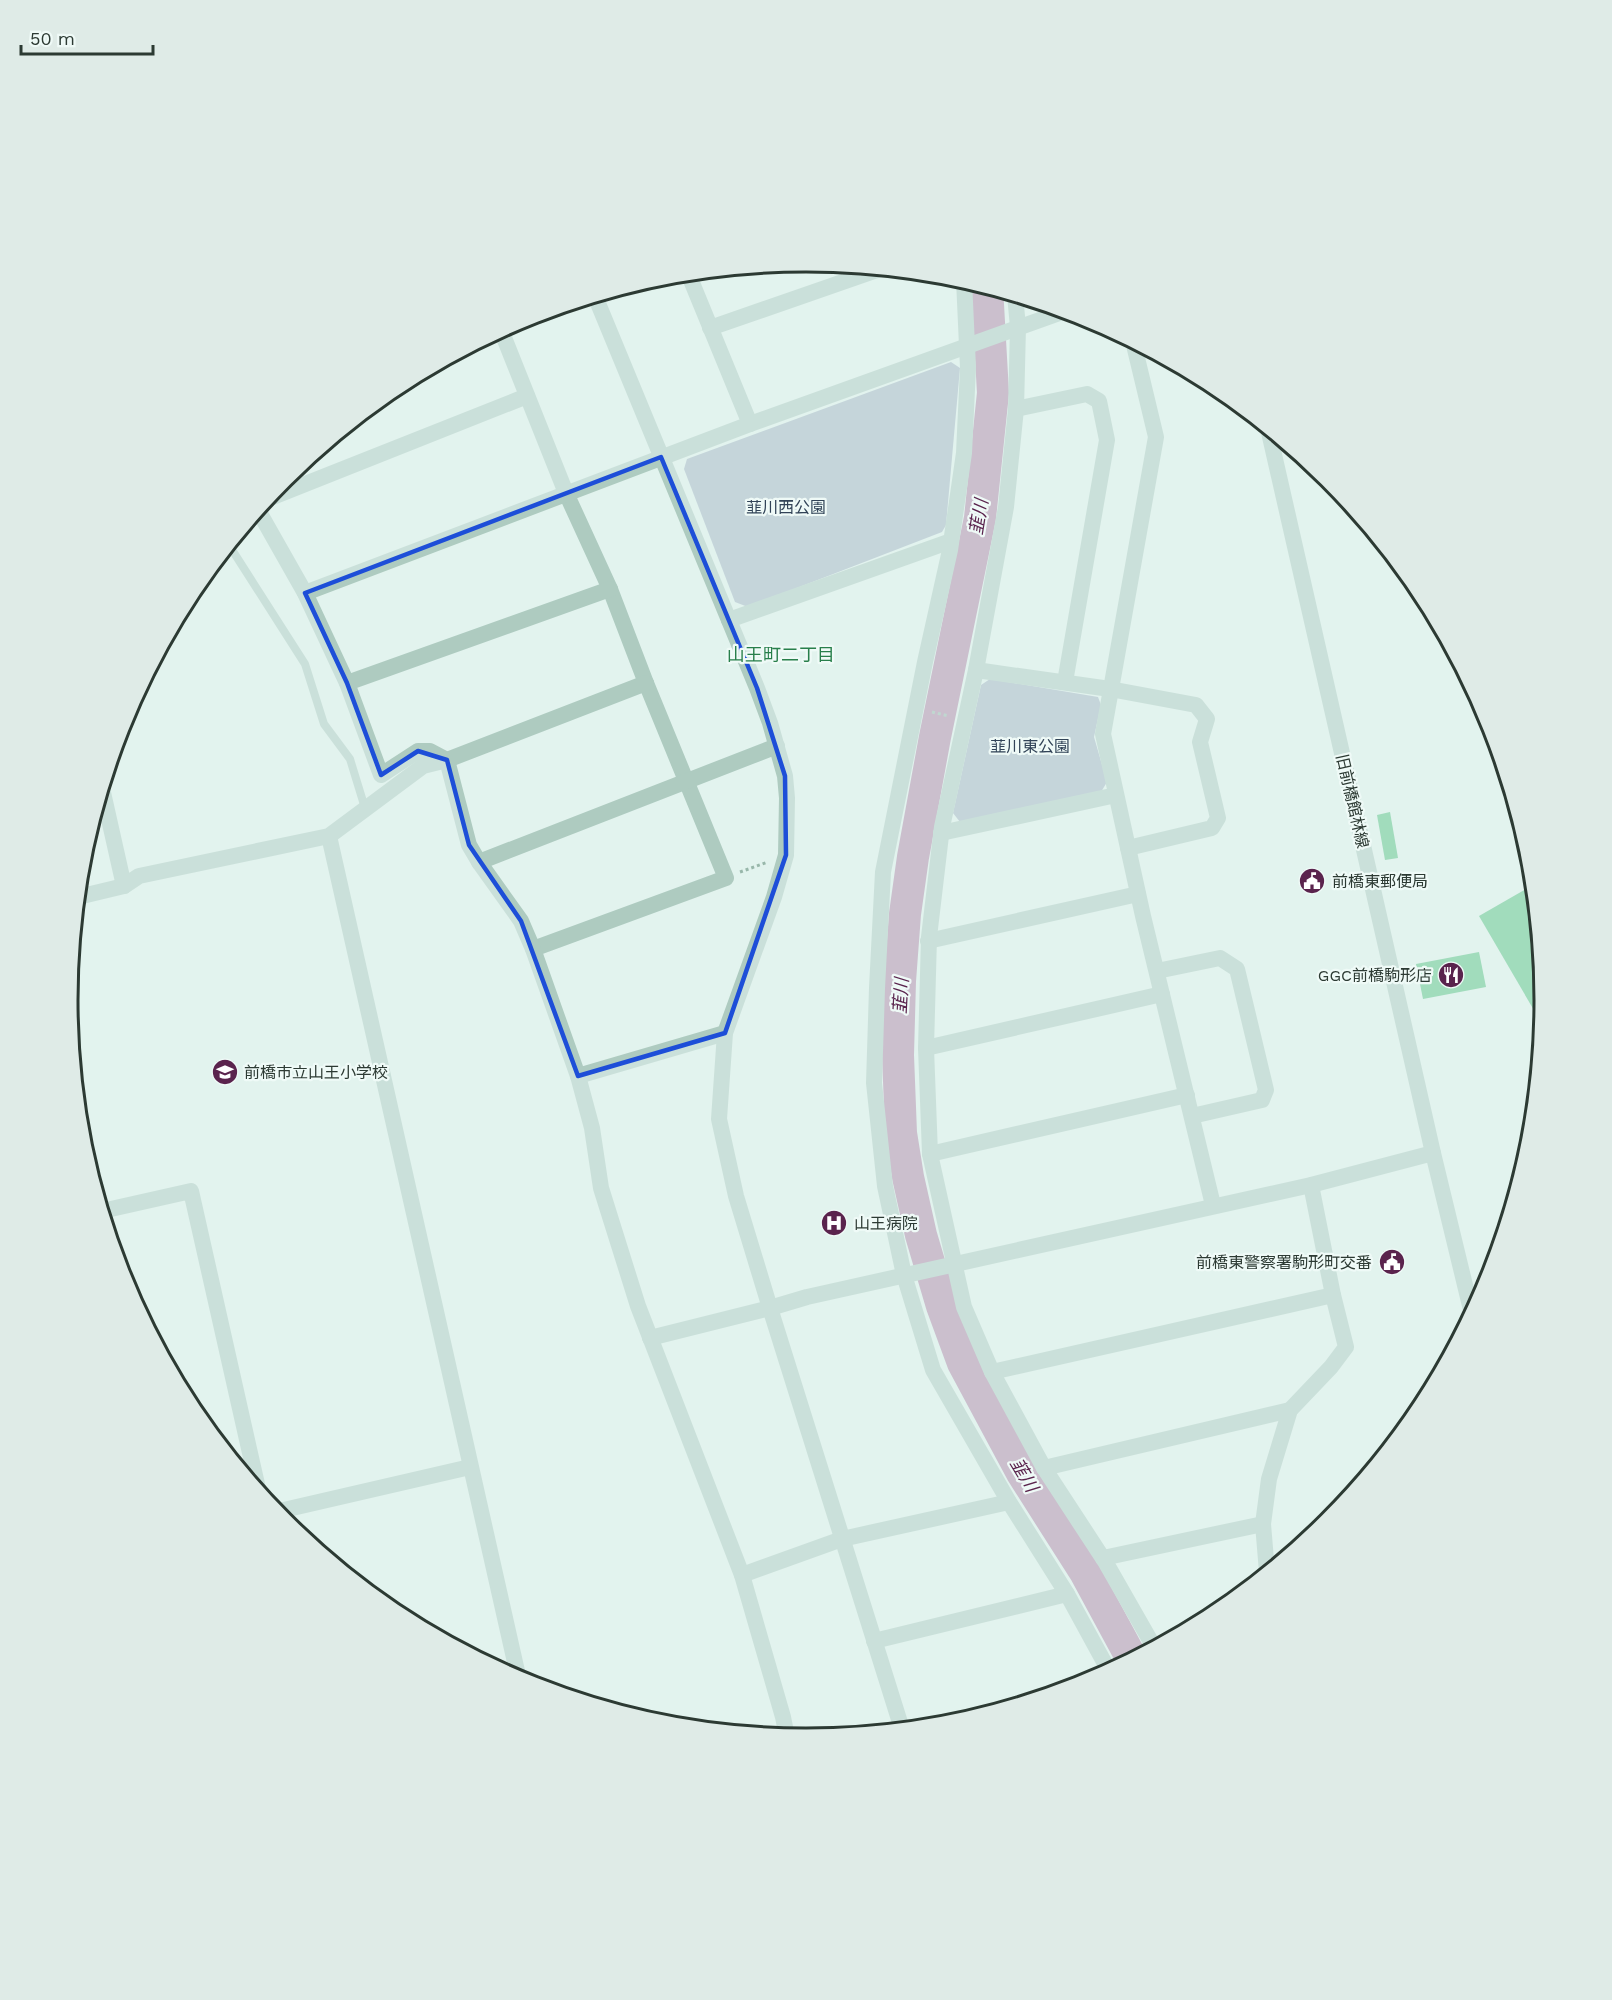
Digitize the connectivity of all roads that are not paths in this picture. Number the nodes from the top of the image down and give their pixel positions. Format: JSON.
{"nodes":[{"id":1,"x":863,"y":275,"type":"edge"},
{"id":2,"x":691,"y":281,"type":"edge"},
{"id":3,"x":966,"y":290,"type":"edge"},
{"id":4,"x":598,"y":303,"type":"edge"},
{"id":5,"x":1014,"y":303,"type":"edge"},
{"id":6,"x":1052,"y":315,"type":"edge"},
{"id":7,"x":710,"y":328,"type":"junction"},
{"id":8,"x":1012,"y":329,"type":"junction"},
{"id":9,"x":504,"y":338,"type":"edge"},
{"id":10,"x":974,"y":343,"type":"junction"},
{"id":11,"x":1135,"y":351,"type":"edge"},
{"id":12,"x":527,"y":396,"type":"junction"},
{"id":13,"x":1016,"y":409,"type":"junction"},
{"id":14,"x":750,"y":424,"type":"junction"},
{"id":15,"x":1271,"y":440,"type":"edge"},
{"id":16,"x":661,"y":457,"type":"junction"},
{"id":17,"x":284,"y":492,"type":"edge"},
{"id":18,"x":566,"y":492,"type":"junction"},
{"id":19,"x":262,"y":517,"type":"edge"},
{"id":20,"x":951,"y":541,"type":"junction"},
{"id":21,"x":233,"y":551,"type":"edge"},
{"id":22,"x":610,"y":589,"type":"junction"},
{"id":23,"x":305,"y":593,"type":"junction"},
{"id":24,"x":729,"y":620,"type":"junction"},
{"id":25,"x":976,"y":670,"type":"junction"},
{"id":26,"x":646,"y":682,"type":"junction"},
{"id":27,"x":1065,"y":682,"type":"junction"},
{"id":28,"x":347,"y":683,"type":"junction"},
{"id":29,"x":1110,"y":689,"type":"junction"},
{"id":30,"x":777,"y":746,"type":"junction"},
{"id":31,"x":447,"y":760,"type":"junction"},
{"id":32,"x":686,"y":780,"type":"junction"},
{"id":33,"x":1116,"y":795,"type":"junction"},
{"id":34,"x":106,"y":804,"type":"edge"},
{"id":35,"x":365,"y":808,"type":"junction"},
{"id":36,"x":941,"y":832,"type":"junction"},
{"id":37,"x":329,"y":836,"type":"junction"},
{"id":38,"x":1128,"y":848,"type":"junction"},
{"id":39,"x":479,"y":861,"type":"junction"},
{"id":40,"x":124,"y":886,"type":"junction"},
{"id":41,"x":1138,"y":894,"type":"junction"},
{"id":42,"x":86,"y":895,"type":"edge"},
{"id":43,"x":928,"y":941,"type":"junction"},
{"id":44,"x":533,"y":949,"type":"junction"},
{"id":45,"x":1157,"y":971,"type":"junction"},
{"id":46,"x":1162,"y":994,"type":"junction"},
{"id":47,"x":725,"y":1033,"type":"junction"},
{"id":48,"x":926,"y":1048,"type":"junction"},
{"id":49,"x":578,"y":1076,"type":"junction"},
{"id":50,"x":1187,"y":1095,"type":"junction"},
{"id":51,"x":1192,"y":1116,"type":"junction"},
{"id":52,"x":1433,"y":1153,"type":"junction"},
{"id":53,"x":930,"y":1154,"type":"junction"},
{"id":54,"x":1311,"y":1185,"type":"junction"},
{"id":55,"x":1213,"y":1205,"type":"junction"},
{"id":56,"x":109,"y":1209,"type":"edge"},
{"id":57,"x":953,"y":1264,"type":"junction"},
{"id":58,"x":909,"y":1274,"type":"junction"},
{"id":59,"x":1333,"y":1295,"type":"junction"},
{"id":60,"x":1470,"y":1298,"type":"edge"},
{"id":61,"x":770,"y":1308,"type":"junction"},
{"id":62,"x":650,"y":1338,"type":"junction"},
{"id":63,"x":992,"y":1372,"type":"junction"},
{"id":64,"x":1290,"y":1410,"type":"junction"},
{"id":65,"x":470,"y":1467,"type":"junction"},
{"id":66,"x":1044,"y":1468,"type":"junction"},
{"id":67,"x":256,"y":1477,"type":"edge"},
{"id":68,"x":1009,"y":1502,"type":"junction"},
{"id":69,"x":286,"y":1509,"type":"edge"},
{"id":70,"x":1263,"y":1524,"type":"junction"},
{"id":71,"x":842,"y":1539,"type":"junction"},
{"id":72,"x":1103,"y":1558,"type":"junction"},
{"id":73,"x":1266,"y":1564,"type":"edge"},
{"id":74,"x":742,"y":1575,"type":"junction"},
{"id":75,"x":1067,"y":1594,"type":"junction"},
{"id":76,"x":874,"y":1641,"type":"junction"},
{"id":77,"x":1150,"y":1641,"type":"edge"},
{"id":78,"x":1105,"y":1664,"type":"edge"},
{"id":79,"x":516,"y":1668,"type":"edge"},
{"id":80,"x":900,"y":1722,"type":"edge"},
{"id":81,"x":785,"y":1727,"type":"edge"}],
"edges":[{"from":1,"to":7,"type":"street"},
{"from":2,"to":7,"type":"street"},
{"from":3,"to":10,"type":"street"},
{"from":4,"to":16,"type":"street"},
{"from":5,"to":8,"type":"street"},
{"from":6,"to":8,"type":"street"},
{"from":7,"to":14,"type":"street"},
{"from":8,"to":10,"type":"street"},
{"from":8,"to":13,"type":"street"},
{"from":9,"to":12,"type":"street"},
{"from":10,"to":14,"type":"street"},
{"from":10,"to":20,"type":"street"},
{"from":11,"to":29,"type":"street"},
{"from":12,"to":17,"type":"street"},
{"from":12,"to":18,"type":"street"},
{"from":13,"to":25,"type":"street"},
{"from":13,"to":27,"type":"street"},
{"from":14,"to":16,"type":"street"},
{"from":15,"to":52,"type":"street","name":"旧前橋館林線"},
{"from":16,"to":18,"type":"street"},
{"from":16,"to":24,"type":"street"},
{"from":18,"to":22,"type":"street"},
{"from":18,"to":23,"type":"street"},
{"from":19,"to":23,"type":"street"},
{"from":20,"to":24,"type":"street"},
{"from":20,"to":58,"type":"street"},
{"from":21,"to":35,"type":"lane"},
{"from":22,"to":26,"type":"street"},
{"from":22,"to":28,"type":"street"},
{"from":23,"to":28,"type":"street"},
{"from":24,"to":30,"type":"street"},
{"from":25,"to":27,"type":"street"},
{"from":25,"to":36,"type":"street"},
{"from":26,"to":31,"type":"street"},
{"from":26,"to":32,"type":"street"},
{"from":27,"to":29,"type":"street"},
{"from":28,"to":31,"type":"street"},
{"from":29,"to":33,"type":"street"},
{"from":29,"to":38,"type":"street"},
{"from":30,"to":32,"type":"street"},
{"from":30,"to":47,"type":"street"},
{"from":31,"to":35,"type":"street"},
{"from":31,"to":39,"type":"street"},
{"from":32,"to":39,"type":"street"},
{"from":32,"to":44,"type":"street"},
{"from":33,"to":36,"type":"street"},
{"from":33,"to":38,"type":"street"},
{"from":34,"to":40,"type":"street"},
{"from":35,"to":37,"type":"street"},
{"from":36,"to":43,"type":"street"},
{"from":37,"to":40,"type":"street"},
{"from":37,"to":65,"type":"street"},
{"from":38,"to":41,"type":"street"},
{"from":39,"to":44,"type":"street"},
{"from":40,"to":42,"type":"street"},
{"from":41,"to":43,"type":"street"},
{"from":41,"to":45,"type":"street"},
{"from":43,"to":48,"type":"street"},
{"from":44,"to":49,"type":"street"},
{"from":45,"to":46,"type":"street"},
{"from":45,"to":51,"type":"street"},
{"from":46,"to":48,"type":"street"},
{"from":46,"to":50,"type":"street"},
{"from":47,"to":49,"type":"street"},
{"from":47,"to":61,"type":"street"},
{"from":48,"to":53,"type":"street"},
{"from":49,"to":62,"type":"street"},
{"from":50,"to":51,"type":"street"},
{"from":50,"to":53,"type":"street"},
{"from":51,"to":55,"type":"street"},
{"from":52,"to":54,"type":"street"},
{"from":52,"to":60,"type":"street","name":"旧前橋館林線"},
{"from":53,"to":57,"type":"street"},
{"from":54,"to":55,"type":"street"},
{"from":54,"to":59,"type":"street"},
{"from":55,"to":57,"type":"street"},
{"from":56,"to":67,"type":"street"},
{"from":57,"to":58,"type":"street"},
{"from":57,"to":63,"type":"street"},
{"from":58,"to":61,"type":"street"},
{"from":58,"to":68,"type":"street"},
{"from":59,"to":63,"type":"street"},
{"from":59,"to":64,"type":"street"},
{"from":61,"to":62,"type":"street"},
{"from":61,"to":71,"type":"street"},
{"from":62,"to":74,"type":"street"},
{"from":63,"to":66,"type":"street"},
{"from":64,"to":66,"type":"street"},
{"from":64,"to":70,"type":"street"},
{"from":65,"to":69,"type":"street"},
{"from":65,"to":79,"type":"street"},
{"from":66,"to":72,"type":"street"},
{"from":68,"to":71,"type":"street"},
{"from":68,"to":75,"type":"street"},
{"from":70,"to":72,"type":"street"},
{"from":70,"to":73,"type":"street"},
{"from":71,"to":74,"type":"street"},
{"from":71,"to":76,"type":"street"},
{"from":72,"to":77,"type":"street"},
{"from":74,"to":81,"type":"street"},
{"from":75,"to":76,"type":"street"},
{"from":75,"to":78,"type":"street"},
{"from":76,"to":80,"type":"street"}]}
